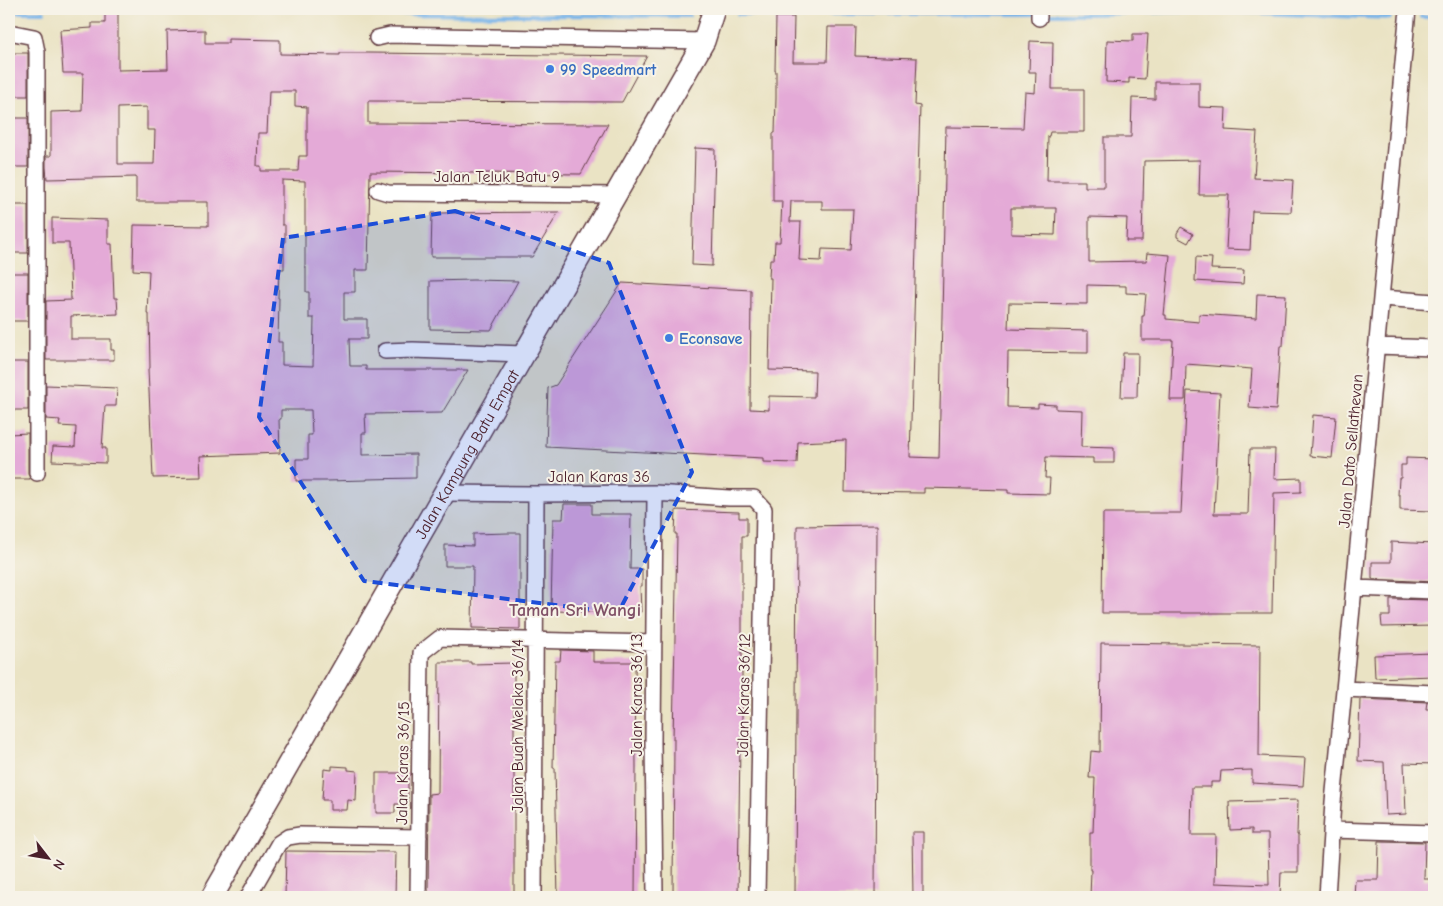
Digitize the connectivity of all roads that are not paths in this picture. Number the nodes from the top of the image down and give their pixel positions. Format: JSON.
{"nodes":[{"id":1,"x":714,"y":9,"type":"edge"},
{"id":2,"x":1408,"y":9,"type":"edge"},
{"id":3,"x":9,"y":32,"type":"edge"},
{"id":4,"x":377,"y":38,"type":"dead end"},
{"id":5,"x":704,"y":41,"type":"junction"},
{"id":6,"x":378,"y":190,"type":"dead end"},
{"id":7,"x":616,"y":195,"type":"junction"},
{"id":8,"x":1392,"y":298,"type":"junction"},
{"id":9,"x":1434,"y":302,"type":"edge"},
{"id":10,"x":1388,"y":347,"type":"junction"},
{"id":11,"x":1434,"y":348,"type":"edge"},
{"id":12,"x":385,"y":351,"type":"dead end"},
{"id":13,"x":524,"y":354,"type":"junction"},
{"id":14,"x":38,"y":473,"type":"dead end"},
{"id":15,"x":445,"y":493,"type":"junction"},
{"id":16,"x":655,"y":493,"type":"junction"},
{"id":17,"x":536,"y":494,"type":"junction"},
{"id":18,"x":754,"y":498,"type":"joint"},
{"id":19,"x":1354,"y":588,"type":"junction"},
{"id":20,"x":1434,"y":591,"type":"edge"},
{"id":21,"x":535,"y":640,"type":"junction"},
{"id":22,"x":654,"y":643,"type":"junction"},
{"id":23,"x":1344,"y":690,"type":"junction"},
{"id":24,"x":1434,"y":693,"type":"edge"},
{"id":25,"x":1331,"y":830,"type":"junction"},
{"id":26,"x":1434,"y":833,"type":"edge"},
{"id":27,"x":419,"y":837,"type":"junction"},
{"id":28,"x":212,"y":897,"type":"edge"},
{"id":29,"x":248,"y":897,"type":"edge"},
{"id":30,"x":418,"y":897,"type":"edge"},
{"id":31,"x":534,"y":897,"type":"edge"},
{"id":32,"x":654,"y":897,"type":"edge"},
{"id":33,"x":757,"y":897,"type":"edge"},
{"id":34,"x":1327,"y":897,"type":"edge"}],
"edges":[{"from":1,"to":5,"type":"main road","name":"Jalan Kampung Batu Empat"},
{"from":2,"to":8,"type":"street","name":"Jalan Dato Sellathevan"},
{"from":3,"to":14,"type":"street"},
{"from":4,"to":5,"type":"street"},
{"from":5,"to":7,"type":"main road","name":"Jalan Kampung Batu Empat"},
{"from":6,"to":7,"type":"street","name":"Jalan Teluk Batu 9"},
{"from":7,"to":13,"type":"main road","name":"Jalan Kampung Batu Empat"},
{"from":8,"to":9,"type":"street"},
{"from":8,"to":10,"type":"street","name":"Jalan Dato Sellathevan"},
{"from":10,"to":11,"type":"street"},
{"from":10,"to":19,"type":"street","name":"Jalan Dato Sellathevan"},
{"from":12,"to":13,"type":"street"},
{"from":13,"to":15,"type":"main road","name":"Jalan Kampung Batu Empat"},
{"from":15,"to":17,"type":"street","name":"Jalan Karas 36"},
{"from":15,"to":28,"type":"main road","name":"Jalan Kampung Batu Empat"},
{"from":16,"to":17,"type":"street","name":"Jalan Karas 36"},
{"from":16,"to":18,"type":"street","name":"Jalan Karas 36"},
{"from":16,"to":22,"type":"street","name":"Jalan Karas 36/13"},
{"from":17,"to":21,"type":"street","name":"Jalan Buah Melaka 36/14"},
{"from":18,"to":33,"type":"street","name":"Jalan Karas 36/12"},
{"from":19,"to":20,"type":"street"},
{"from":19,"to":23,"type":"street","name":"Jalan Dato Sellathevan"},
{"from":21,"to":22,"type":"street"},
{"from":21,"to":27,"type":"street","name":"Jalan Karas 36/15"},
{"from":21,"to":31,"type":"street","name":"Jalan Buah Melaka 36/14"},
{"from":22,"to":32,"type":"street","name":"Jalan Karas 36/13"},
{"from":23,"to":24,"type":"street"},
{"from":23,"to":25,"type":"street","name":"Jalan Dato Sellathevan"},
{"from":25,"to":26,"type":"street"},
{"from":25,"to":34,"type":"street","name":"Jalan Dato Sellathevan"},
{"from":27,"to":29,"type":"street"},
{"from":27,"to":30,"type":"street","name":"Jalan Karas 36/15"}]}
